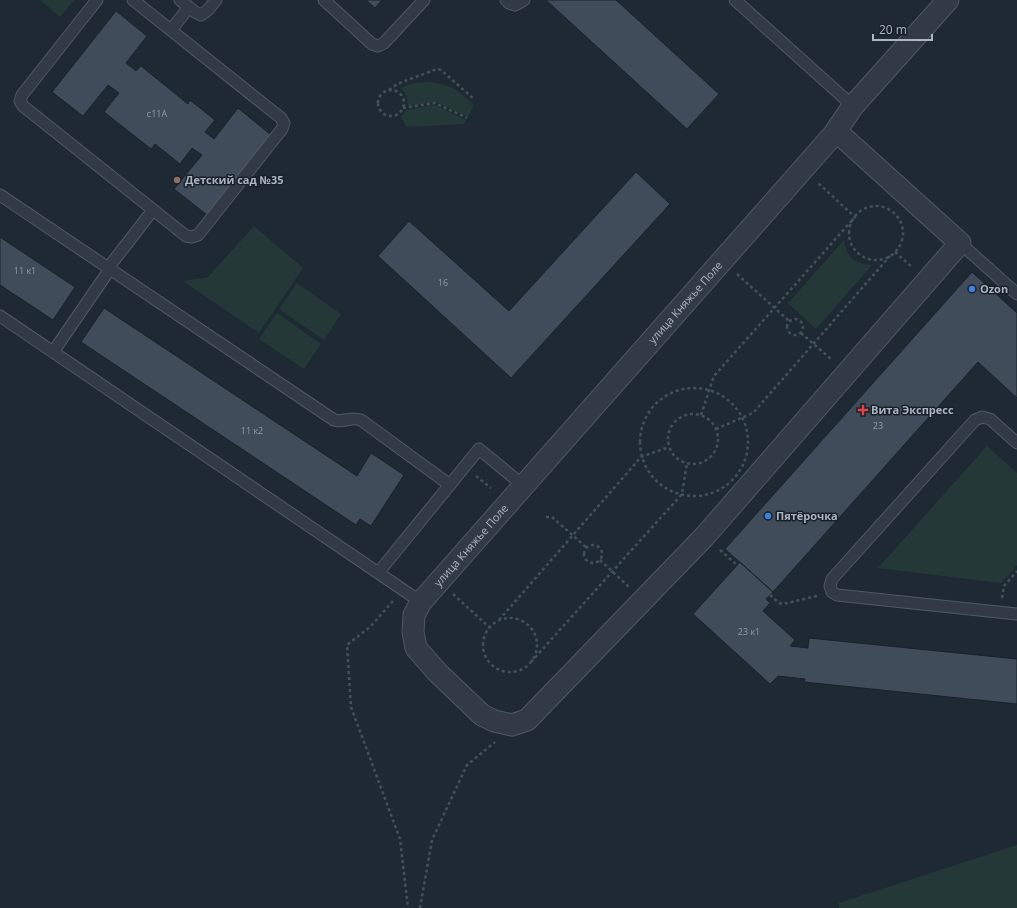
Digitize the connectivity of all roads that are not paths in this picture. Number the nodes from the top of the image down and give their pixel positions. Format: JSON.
{"nodes":[{"id":1,"x":97,"y":0,"type":"edge"},
{"id":2,"x":133,"y":0,"type":"edge"},
{"id":3,"x":180,"y":0,"type":"edge"},
{"id":4,"x":216,"y":0,"type":"edge"},
{"id":5,"x":324,"y":0,"type":"edge"},
{"id":6,"x":424,"y":0,"type":"edge"},
{"id":7,"x":506,"y":0,"type":"edge"},
{"id":8,"x":524,"y":0,"type":"edge"},
{"id":9,"x":735,"y":0,"type":"edge"},
{"id":10,"x":948,"y":0,"type":"edge"},
{"id":11,"x":189,"y":7,"type":"junction"},
{"id":12,"x":171,"y":30,"type":"junction"},
{"id":13,"x":853,"y":106,"type":"junction"},
{"id":14,"x":836,"y":131,"type":"junction"},
{"id":15,"x":0,"y":195,"type":"edge"},
{"id":16,"x":153,"y":210,"type":"junction"},
{"id":17,"x":960,"y":243,"type":"junction"},
{"id":18,"x":109,"y":268,"type":"junction"},
{"id":19,"x":1017,"y":294,"type":"edge"},
{"id":20,"x":0,"y":316,"type":"edge"},
{"id":21,"x":53,"y":352,"type":"junction"},
{"id":22,"x":1017,"y":443,"type":"edge"},
{"id":23,"x":450,"y":485,"type":"junction"},
{"id":24,"x":524,"y":486,"type":"junction"},
{"id":25,"x":378,"y":573,"type":"junction"},
{"id":26,"x":421,"y":602,"type":"junction"},
{"id":27,"x":1017,"y":614,"type":"edge"}],
"edges":[{"from":1,"to":16,"type":"lane"},
{"from":2,"to":12,"type":"lane"},
{"from":3,"to":11,"type":"lane"},
{"from":4,"to":11,"type":"lane"},
{"from":5,"to":6,"type":"lane"},
{"from":7,"to":8,"type":"lane"},
{"from":9,"to":13,"type":"lane"},
{"from":10,"to":13,"type":"street","name":"улица Княжье Поле"},
{"from":11,"to":12,"type":"lane"},
{"from":12,"to":16,"type":"lane"},
{"from":13,"to":14,"type":"street","name":"улица Княжье Поле"},
{"from":14,"to":17,"type":"street"},
{"from":14,"to":24,"type":"street","name":"улица Княжье Поле"},
{"from":15,"to":18,"type":"lane"},
{"from":16,"to":18,"type":"lane"},
{"from":17,"to":19,"type":"lane"},
{"from":17,"to":26,"type":"street","name":"улица Княжье Поле"},
{"from":18,"to":21,"type":"lane"},
{"from":18,"to":23,"type":"lane"},
{"from":20,"to":21,"type":"lane"},
{"from":21,"to":25,"type":"lane"},
{"from":22,"to":27,"type":"lane"},
{"from":23,"to":24,"type":"lane"},
{"from":23,"to":25,"type":"lane"},
{"from":24,"to":26,"type":"street","name":"улица Княжье Поле"},
{"from":25,"to":26,"type":"lane"}]}
